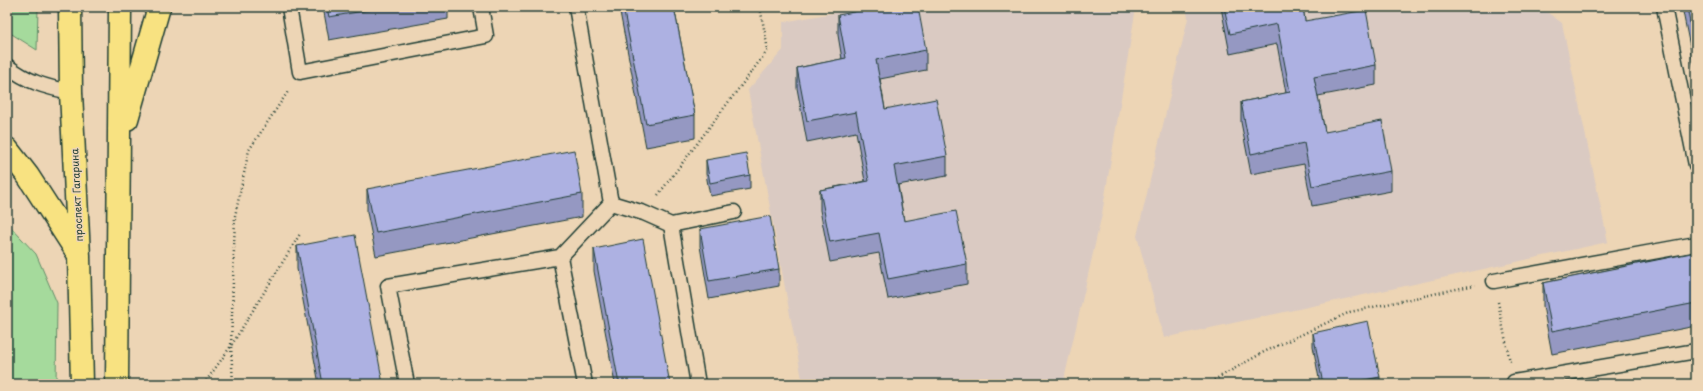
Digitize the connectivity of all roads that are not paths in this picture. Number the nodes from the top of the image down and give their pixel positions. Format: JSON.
{"nodes":[{"id":1,"x":70,"y":7,"type":"edge"},
{"id":2,"x":120,"y":7,"type":"edge"},
{"id":3,"x":159,"y":7,"type":"edge"},
{"id":4,"x":289,"y":7,"type":"edge"},
{"id":5,"x":481,"y":7,"type":"edge"},
{"id":6,"x":576,"y":7,"type":"edge"},
{"id":7,"x":1664,"y":7,"type":"edge"},
{"id":8,"x":7,"y":66,"type":"edge"},
{"id":9,"x":71,"y":92,"type":"junction"},
{"id":10,"x":119,"y":145,"type":"junction"},
{"id":11,"x":7,"y":149,"type":"edge"},
{"id":12,"x":1696,"y":165,"type":"edge"},
{"id":13,"x":611,"y":203,"type":"junction"},
{"id":14,"x":734,"y":212,"type":"dead end"},
{"id":15,"x":671,"y":225,"type":"junction"},
{"id":16,"x":1696,"y":244,"type":"edge"},
{"id":17,"x":79,"y":256,"type":"junction"},
{"id":18,"x":560,"y":257,"type":"junction"},
{"id":19,"x":1494,"y":281,"type":"road end"},
{"id":20,"x":1696,"y":351,"type":"edge"},
{"id":21,"x":1514,"y":383,"type":"edge"},
{"id":22,"x":82,"y":384,"type":"edge"},
{"id":23,"x":117,"y":384,"type":"edge"},
{"id":24,"x":407,"y":384,"type":"edge"},
{"id":25,"x":585,"y":384,"type":"edge"},
{"id":26,"x":698,"y":384,"type":"edge"}],
"edges":[{"from":1,"to":9,"type":"main road","name":"проспект Гагарина"},
{"from":2,"to":10,"type":"main road"},
{"from":3,"to":10,"type":"main road"},
{"from":4,"to":5,"type":"lane"},
{"from":6,"to":13,"type":"lane"},
{"from":7,"to":12,"type":"lane"},
{"from":8,"to":9,"type":"lane"},
{"from":9,"to":17,"type":"main road","name":"проспект Гагарина"},
{"from":10,"to":23,"type":"main road"},
{"from":11,"to":17,"type":"main road"},
{"from":13,"to":15,"type":"lane"},
{"from":13,"to":18,"type":"lane"},
{"from":14,"to":15,"type":"lane"},
{"from":15,"to":26,"type":"lane"},
{"from":16,"to":19,"type":"lane"},
{"from":17,"to":22,"type":"main road","name":"проспект Гагарина"},
{"from":18,"to":24,"type":"lane"},
{"from":18,"to":25,"type":"lane"},
{"from":20,"to":21,"type":"lane"}]}
